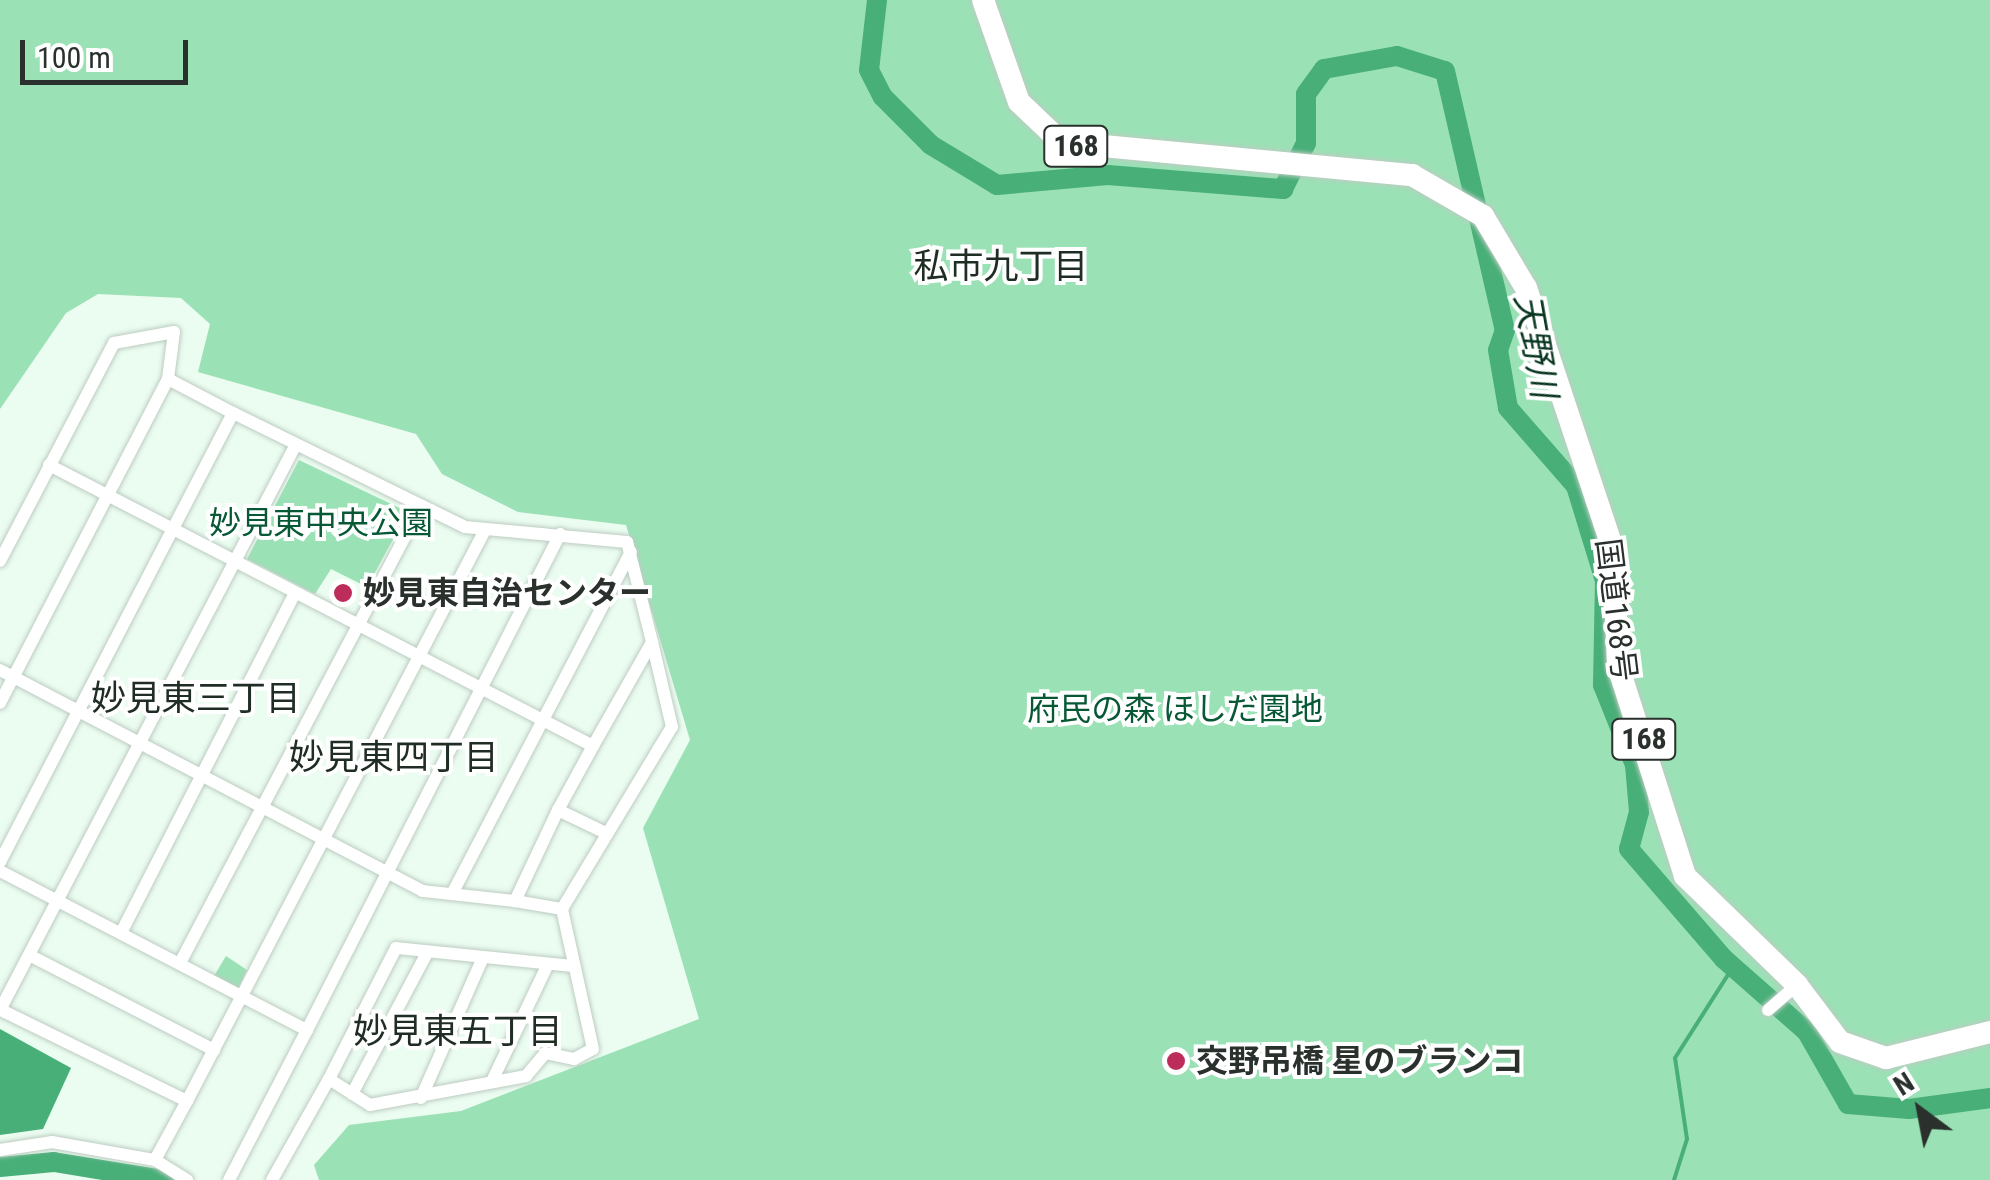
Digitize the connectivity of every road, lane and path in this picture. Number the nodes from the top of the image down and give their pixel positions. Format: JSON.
{"nodes":[{"id":1,"x":982,"y":0,"type":"edge"},
{"id":2,"x":168,"y":380,"type":"junction"},
{"id":3,"x":233,"y":413,"type":"junction"},
{"id":4,"x":294,"y":448,"type":"junction"},
{"id":5,"x":49,"y":465,"type":"junction"},
{"id":6,"x":107,"y":496,"type":"junction"},
{"id":7,"x":421,"y":506,"type":"junction"},
{"id":8,"x":172,"y":528,"type":"junction"},
{"id":9,"x":484,"y":532,"type":"junction"},
{"id":10,"x":560,"y":534,"type":"junction"},
{"id":11,"x":631,"y":552,"type":"junction"},
{"id":12,"x":0,"y":561,"type":"edge"},
{"id":13,"x":239,"y":562,"type":"junction"},
{"id":14,"x":295,"y":593,"type":"junction"},
{"id":15,"x":357,"y":625,"type":"junction"},
{"id":16,"x":652,"y":642,"type":"junction"},
{"id":17,"x":419,"y":658,"type":"junction"},
{"id":18,"x":0,"y":670,"type":"edge"},
{"id":19,"x":14,"y":678,"type":"junction"},
{"id":20,"x":483,"y":691,"type":"junction"},
{"id":21,"x":0,"y":704,"type":"edge"},
{"id":22,"x":80,"y":712,"type":"junction"},
{"id":23,"x":538,"y":719,"type":"junction"},
{"id":24,"x":141,"y":744,"type":"junction"},
{"id":25,"x":593,"y":746,"type":"junction"},
{"id":26,"x":202,"y":776,"type":"junction"},
{"id":27,"x":264,"y":807,"type":"junction"},
{"id":28,"x":558,"y":810,"type":"junction"},
{"id":29,"x":604,"y":832,"type":"junction"},
{"id":30,"x":322,"y":840,"type":"junction"},
{"id":31,"x":0,"y":862,"type":"edge"},
{"id":32,"x":0,"y":872,"type":"edge"},
{"id":33,"x":387,"y":874,"type":"junction"},
{"id":34,"x":452,"y":894,"type":"junction"},
{"id":35,"x":515,"y":901,"type":"junction"},
{"id":36,"x":60,"y":902,"type":"junction"},
{"id":37,"x":562,"y":909,"type":"junction"},
{"id":38,"x":122,"y":931,"type":"junction"},
{"id":39,"x":426,"y":955,"type":"junction"},
{"id":40,"x":32,"y":956,"type":"junction"},
{"id":41,"x":481,"y":962,"type":"junction"},
{"id":42,"x":180,"y":963,"type":"junction"},
{"id":43,"x":546,"y":966,"type":"junction"},
{"id":44,"x":574,"y":966,"type":"junction"},
{"id":45,"x":1793,"y":988,"type":"junction"},
{"id":46,"x":243,"y":998,"type":"junction"},
{"id":47,"x":1,"y":1010,"type":"edge"},
{"id":48,"x":1768,"y":1010,"type":"dead end"},
{"id":49,"x":307,"y":1030,"type":"junction"},
{"id":50,"x":1990,"y":1032,"type":"edge"},
{"id":51,"x":214,"y":1050,"type":"junction"},
{"id":52,"x":328,"y":1079,"type":"junction"},
{"id":53,"x":492,"y":1081,"type":"junction"},
{"id":54,"x":352,"y":1094,"type":"junction"},
{"id":55,"x":421,"y":1098,"type":"junction"},
{"id":56,"x":186,"y":1101,"type":"junction"},
{"id":57,"x":0,"y":1150,"type":"edge"},
{"id":58,"x":155,"y":1160,"type":"junction"},
{"id":59,"x":187,"y":1180,"type":"edge"},
{"id":60,"x":228,"y":1180,"type":"edge"},
{"id":61,"x":272,"y":1180,"type":"edge"}],
"edges":[{"from":1,"to":45,"type":"highway","name":"国道168号","number":"168"},
{"from":2,"to":3,"type":"street"},
{"from":2,"to":5,"type":"street"},
{"from":2,"to":6,"type":"street"},
{"from":3,"to":4,"type":"street"},
{"from":3,"to":8,"type":"street"},
{"from":4,"to":7,"type":"street"},
{"from":4,"to":13,"type":"street"},
{"from":5,"to":6,"type":"street"},
{"from":5,"to":12,"type":"street"},
{"from":6,"to":8,"type":"street"},
{"from":6,"to":19,"type":"street"},
{"from":7,"to":9,"type":"street"},
{"from":7,"to":15,"type":"street"},
{"from":8,"to":13,"type":"street"},
{"from":8,"to":22,"type":"street"},
{"from":9,"to":10,"type":"street"},
{"from":9,"to":17,"type":"street"},
{"from":10,"to":11,"type":"street"},
{"from":10,"to":20,"type":"street"},
{"from":11,"to":16,"type":"street"},
{"from":11,"to":23,"type":"street"},
{"from":13,"to":14,"type":"street"},
{"from":13,"to":24,"type":"street"},
{"from":14,"to":15,"type":"street"},
{"from":14,"to":26,"type":"street"},
{"from":15,"to":17,"type":"street"},
{"from":15,"to":27,"type":"street"},
{"from":16,"to":25,"type":"street"},
{"from":16,"to":29,"type":"street"},
{"from":17,"to":20,"type":"street"},
{"from":17,"to":30,"type":"street"},
{"from":18,"to":19,"type":"street"},
{"from":19,"to":21,"type":"street"},
{"from":19,"to":22,"type":"street"},
{"from":20,"to":23,"type":"street"},
{"from":20,"to":33,"type":"street"},
{"from":22,"to":24,"type":"street"},
{"from":22,"to":31,"type":"street"},
{"from":23,"to":25,"type":"street"},
{"from":23,"to":34,"type":"street"},
{"from":24,"to":26,"type":"street"},
{"from":24,"to":36,"type":"street"},
{"from":25,"to":28,"type":"street"},
{"from":26,"to":27,"type":"street"},
{"from":26,"to":38,"type":"street"},
{"from":27,"to":30,"type":"street"},
{"from":27,"to":42,"type":"street"},
{"from":28,"to":29,"type":"street"},
{"from":28,"to":35,"type":"street"},
{"from":29,"to":37,"type":"street"},
{"from":30,"to":33,"type":"street"},
{"from":30,"to":46,"type":"street"},
{"from":32,"to":36,"type":"street"},
{"from":33,"to":34,"type":"street"},
{"from":33,"to":49,"type":"street"},
{"from":34,"to":35,"type":"street"},
{"from":35,"to":37,"type":"street"},
{"from":36,"to":38,"type":"street"},
{"from":36,"to":40,"type":"street"},
{"from":37,"to":44,"type":"street"},
{"from":38,"to":42,"type":"street"},
{"from":39,"to":41,"type":"street"},
{"from":39,"to":52,"type":"street"},
{"from":39,"to":54,"type":"street"},
{"from":40,"to":47,"type":"street"},
{"from":40,"to":51,"type":"street"},
{"from":41,"to":43,"type":"street"},
{"from":41,"to":55,"type":"street"},
{"from":42,"to":46,"type":"street"},
{"from":43,"to":44,"type":"street"},
{"from":43,"to":53,"type":"street"},
{"from":44,"to":53,"type":"street"},
{"from":45,"to":48,"type":"street"},
{"from":45,"to":50,"type":"highway","name":"国道168号","number":"168"},
{"from":46,"to":49,"type":"street"},
{"from":46,"to":51,"type":"street"},
{"from":47,"to":56,"type":"street"},
{"from":49,"to":60,"type":"street"},
{"from":51,"to":56,"type":"street"},
{"from":52,"to":54,"type":"street"},
{"from":52,"to":61,"type":"street"},
{"from":53,"to":55,"type":"street"},
{"from":54,"to":55,"type":"street"},
{"from":56,"to":58,"type":"street"},
{"from":57,"to":58,"type":"street"},
{"from":58,"to":59,"type":"street"}]}
